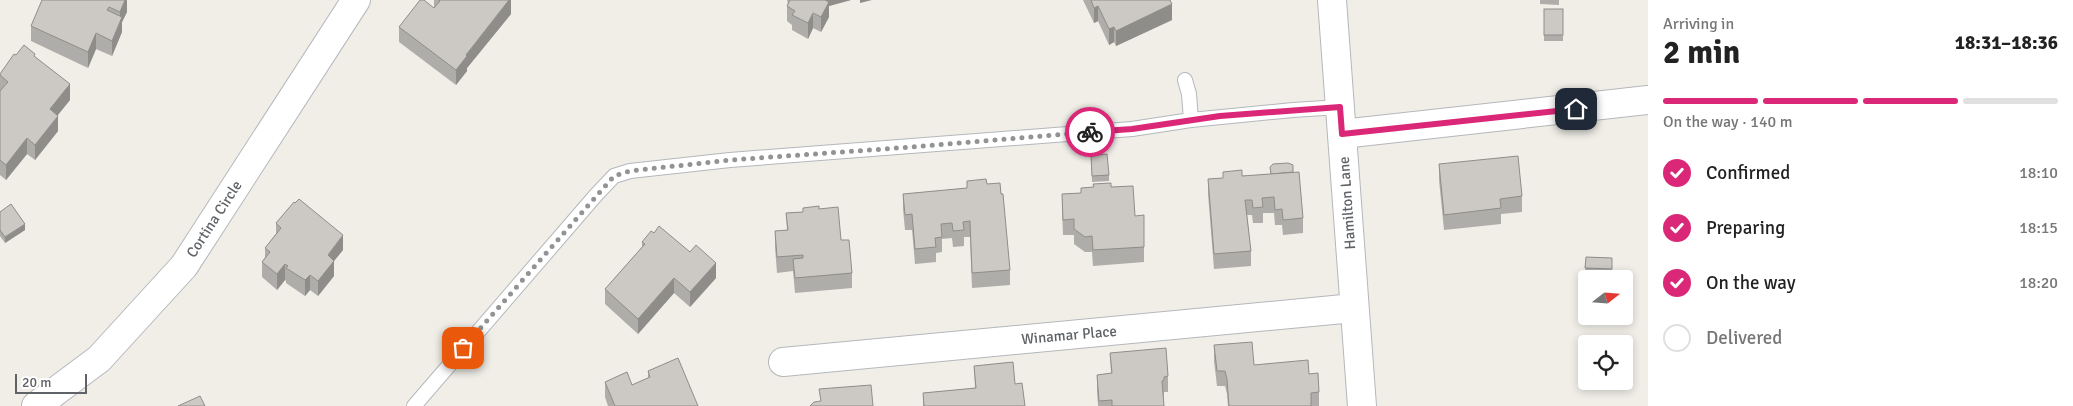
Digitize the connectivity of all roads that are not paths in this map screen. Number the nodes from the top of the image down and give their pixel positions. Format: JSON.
{"nodes":[{"id":1,"x":356,"y":0,"type":"edge"},
{"id":2,"x":1332,"y":0,"type":"edge"},
{"id":3,"x":1185,"y":80,"type":"dead end"},
{"id":4,"x":1648,"y":100,"type":"edge"},
{"id":5,"x":1340,"y":107,"type":"junction"},
{"id":6,"x":1191,"y":120,"type":"junction"},
{"id":7,"x":1342,"y":134,"type":"junction"},
{"id":8,"x":1354,"y":308,"type":"junction"},
{"id":9,"x":783,"y":362,"type":"dead end"},
{"id":10,"x":50,"y":402,"type":"edge"},
{"id":11,"x":414,"y":406,"type":"edge"},
{"id":12,"x":1362,"y":406,"type":"edge"}],
"edges":[{"from":1,"to":10,"type":"street","name":"Cortina Circle"},
{"from":2,"to":5,"type":"street","name":"Hamilton Lane"},
{"from":3,"to":6,"type":"lane"},
{"from":4,"to":7,"type":"street"},
{"from":5,"to":6,"type":"lane"},
{"from":5,"to":7,"type":"street","name":"Hamilton Lane"},
{"from":6,"to":11,"type":"lane"},
{"from":7,"to":8,"type":"street","name":"Hamilton Lane"},
{"from":8,"to":9,"type":"street","name":"Winamar Place"},
{"from":8,"to":12,"type":"street","name":"Hamilton Lane"}]}
